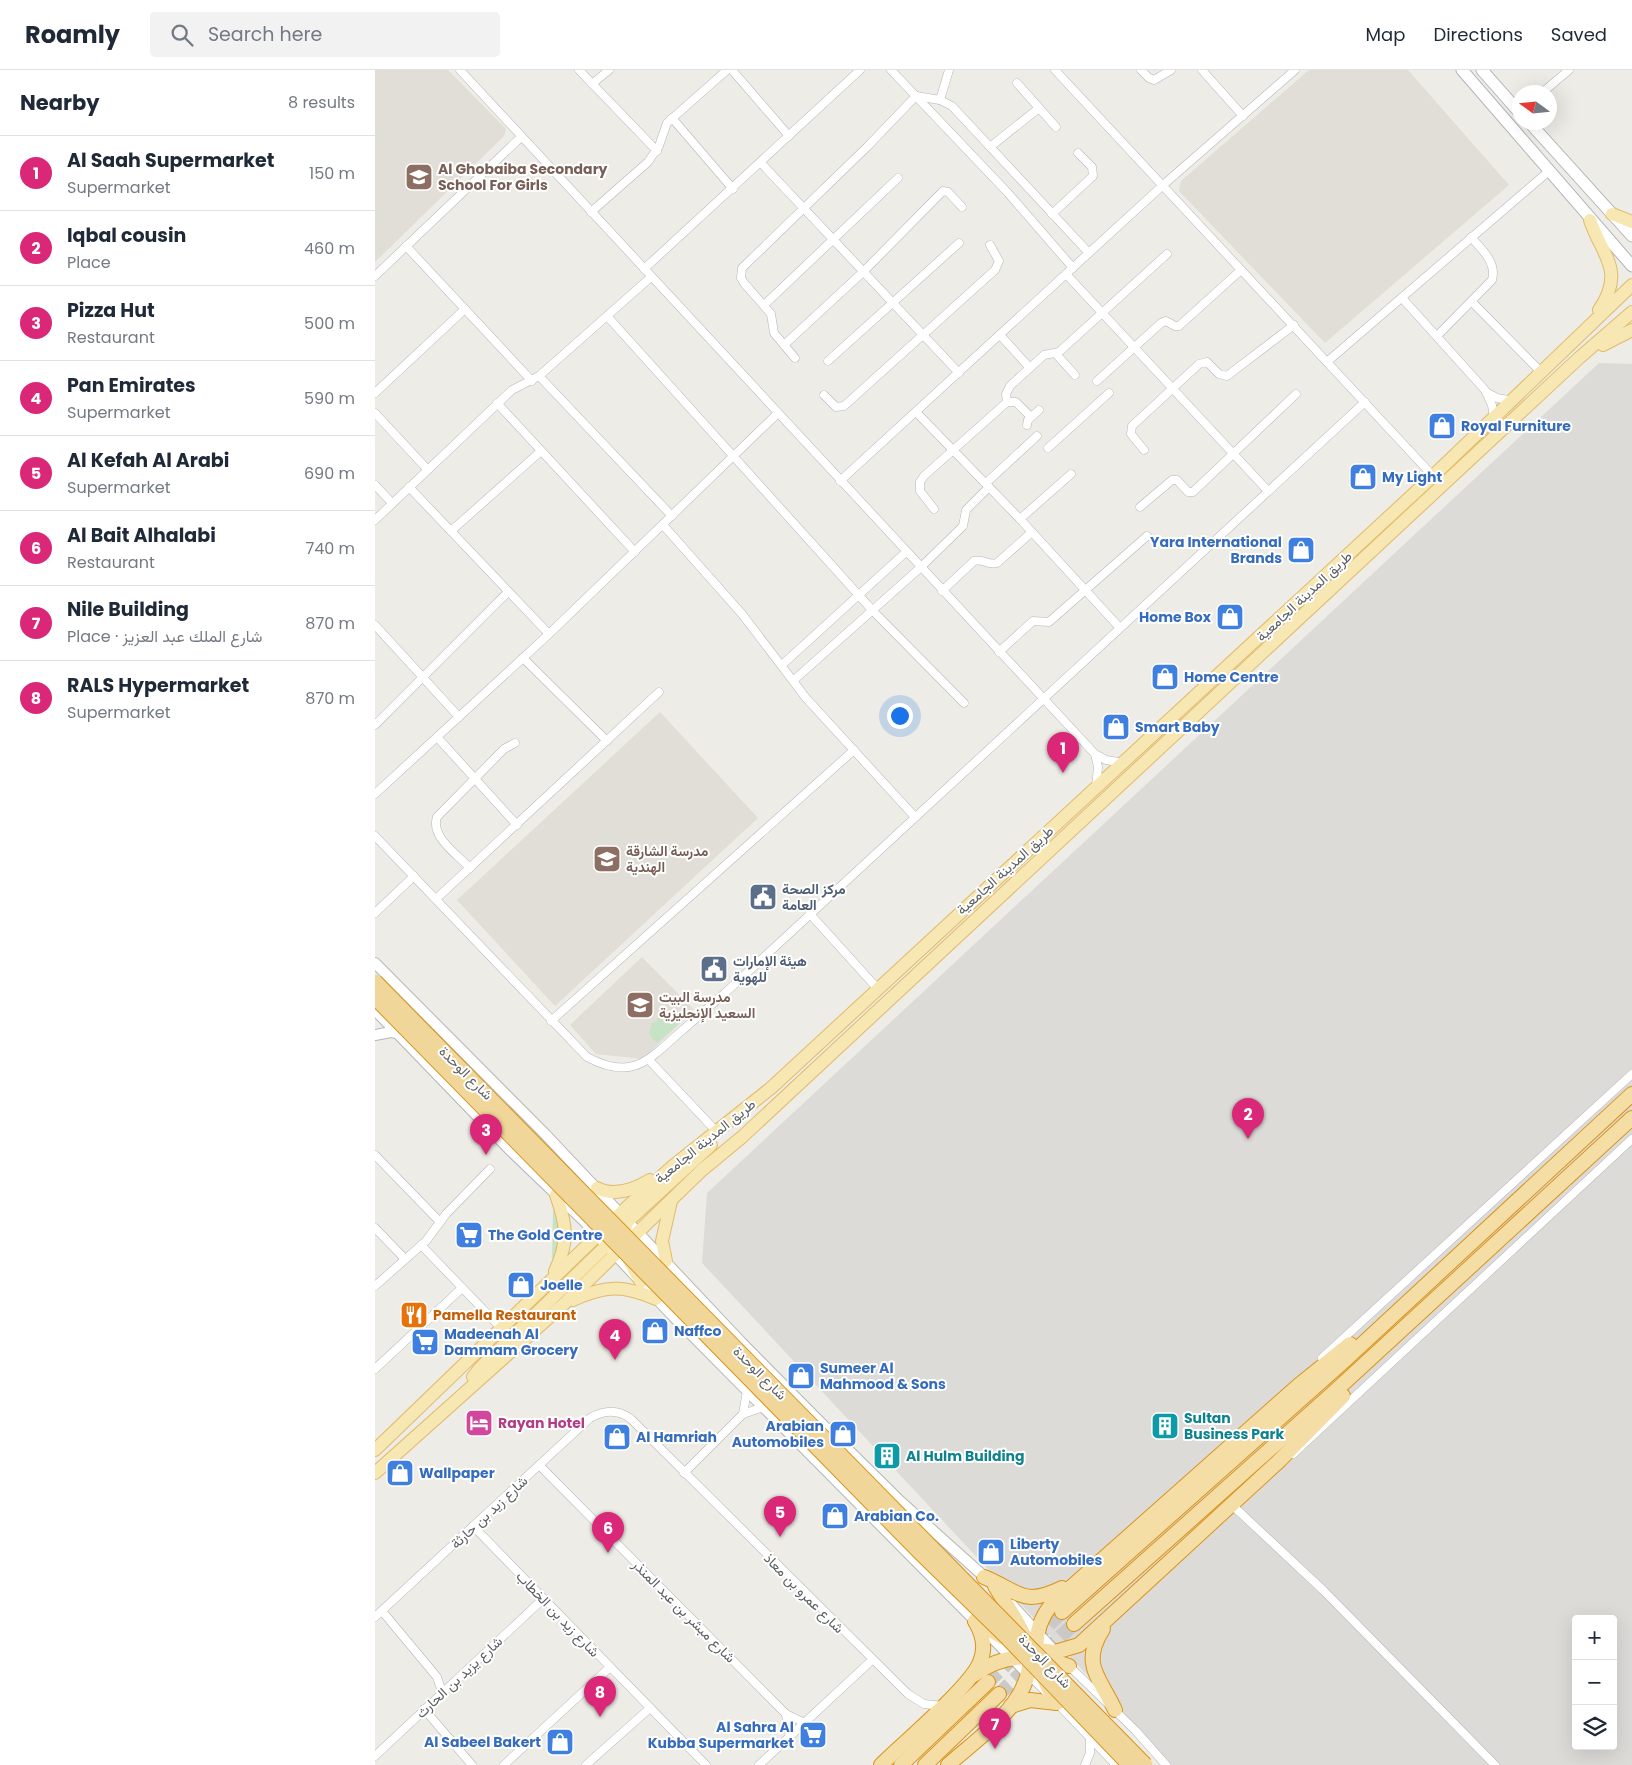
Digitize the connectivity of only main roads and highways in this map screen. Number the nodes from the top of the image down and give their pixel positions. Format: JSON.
{"nodes":[{"id":1,"x":1462,"y":70,"type":"edge"},
{"id":2,"x":1482,"y":70,"type":"edge"},
{"id":3,"x":1512,"y":100,"type":"edge"},
{"id":4,"x":1536,"y":130,"type":"edge"},
{"id":5,"x":1613,"y":214,"type":"junction"},
{"id":6,"x":1590,"y":220,"type":"junction"},
{"id":7,"x":1632,"y":222,"type":"edge"},
{"id":8,"x":1632,"y":236,"type":"edge"},
{"id":9,"x":1632,"y":266,"type":"edge"},
{"id":10,"x":1632,"y":285,"type":"edge"},
{"id":11,"x":1632,"y":312,"type":"edge"},
{"id":12,"x":1586,"y":327,"type":"junction"},
{"id":13,"x":1632,"y":330,"type":"edge"},
{"id":14,"x":1579,"y":358,"type":"junction"},
{"id":15,"x":375,"y":982,"type":"edge"},
{"id":16,"x":375,"y":997,"type":"edge"},
{"id":17,"x":1632,"y":1094,"type":"edge"},
{"id":18,"x":733,"y":1118,"type":"junction"},
{"id":19,"x":1632,"y":1118,"type":"edge"},
{"id":20,"x":673,"y":1166,"type":"junction"},
{"id":21,"x":597,"y":1188,"type":"road end"},
{"id":22,"x":556,"y":1195,"type":"road end"},
{"id":23,"x":671,"y":1201,"type":"junction"},
{"id":24,"x":624,"y":1217,"type":"junction"},
{"id":25,"x":620,"y":1251,"type":"junction"},
{"id":26,"x":666,"y":1261,"type":"road end"},
{"id":27,"x":553,"y":1277,"type":"junction"},
{"id":28,"x":641,"y":1282,"type":"road end"},
{"id":29,"x":656,"y":1299,"type":"road end"},
{"id":30,"x":564,"y":1304,"type":"junction"},
{"id":31,"x":1393,"y":1313,"type":"junction"},
{"id":32,"x":1367,"y":1363,"type":"junction"},
{"id":33,"x":467,"y":1391,"type":"junction"},
{"id":34,"x":375,"y":1450,"type":"edge"},
{"id":35,"x":375,"y":1473,"type":"edge"},
{"id":36,"x":1077,"y":1581,"type":"junction"},
{"id":37,"x":1062,"y":1612,"type":"tunnel mouth"},
{"id":38,"x":1109,"y":1619,"type":"junction"},
{"id":39,"x":1074,"y":1624,"type":"tunnel mouth"},
{"id":40,"x":1041,"y":1628,"type":"junction"},
{"id":41,"x":1061,"y":1651,"type":"junction"},
{"id":42,"x":1033,"y":1654,"type":"junction"},
{"id":43,"x":1006,"y":1658,"type":"junction"},
{"id":44,"x":1069,"y":1666,"type":"road end"},
{"id":45,"x":971,"y":1677,"type":"junction"},
{"id":46,"x":1026,"y":1679,"type":"junction"},
{"id":47,"x":988,"y":1682,"type":"tunnel mouth"},
{"id":48,"x":999,"y":1694,"type":"tunnel mouth"},
{"id":49,"x":1011,"y":1706,"type":"junction"},
{"id":50,"x":1115,"y":1710,"type":"road end"},
{"id":51,"x":881,"y":1765,"type":"edge"},
{"id":52,"x":901,"y":1765,"type":"edge"},
{"id":53,"x":925,"y":1765,"type":"edge"},
{"id":54,"x":948,"y":1765,"type":"edge"},
{"id":55,"x":1130,"y":1765,"type":"edge"},
{"id":56,"x":1145,"y":1765,"type":"edge"}],
"edges":[{"from":1,"to":6,"type":"main road"},
{"from":2,"to":3,"type":"main road"},
{"from":4,"to":5,"type":"main road"},
{"from":5,"to":7,"type":"main road"},
{"from":5,"to":8,"type":"main road"},
{"from":6,"to":9,"type":"main road"},
{"from":6,"to":12,"type":"main road"},
{"from":10,"to":12,"type":"main road","name":"طريق المدينة الجامعية"},
{"from":11,"to":14,"type":"main road","name":"طريق المدينة الجامعية"},
{"from":12,"to":18,"type":"main road","name":"طريق المدينة الجامعية"},
{"from":13,"to":14,"type":"main road"},
{"from":14,"to":23,"type":"main road","name":"طريق المدينة الجامعية"},
{"from":15,"to":56,"type":"highway","name":"شارع الوحدة","bridge":true},
{"from":16,"to":55,"type":"highway","name":"شارع الوحدة","bridge":true},
{"from":17,"to":31,"type":"highway"},
{"from":18,"to":20,"type":"main road","name":"طريق المدينة الجامعية"},
{"from":18,"to":24,"type":"main road"},
{"from":19,"to":32,"type":"highway"},
{"from":20,"to":21,"type":"main road"},
{"from":20,"to":24,"type":"main road","name":"طريق المدينة الجامعية"},
{"from":22,"to":27,"type":"main road"},
{"from":23,"to":25,"type":"main road","name":"طريق المدينة الجامعية"},
{"from":23,"to":26,"type":"main road"},
{"from":24,"to":25,"type":"main road"},
{"from":24,"to":27,"type":"main road","name":"طريق المدينة الجامعية"},
{"from":24,"to":33,"type":"main road"},
{"from":25,"to":28,"type":"main road"},
{"from":25,"to":30,"type":"main road","name":"طريق المدينة الجامعية"},
{"from":27,"to":34,"type":"main road","name":"طريق المدينة الجامعية"},
{"from":29,"to":30,"type":"main road"},
{"from":30,"to":33,"type":"main road","name":"طريق المدينة الجامعية"},
{"from":31,"to":36,"type":"highway"},
{"from":31,"to":37,"type":"highway"},
{"from":32,"to":38,"type":"highway"},
{"from":32,"to":39,"type":"highway"},
{"from":33,"to":35,"type":"main road","name":"طريق المدينة الجامعية"},
{"from":36,"to":40,"type":"highway"},
{"from":36,"to":42,"type":"highway"},
{"from":38,"to":41,"type":"highway"},
{"from":38,"to":50,"type":"highway"},
{"from":40,"to":41,"type":"highway"},
{"from":40,"to":42,"type":"highway"},
{"from":41,"to":42,"type":"highway"},
{"from":42,"to":43,"type":"highway"},
{"from":42,"to":44,"type":"highway"},
{"from":42,"to":45,"type":"highway"},
{"from":42,"to":46,"type":"highway"},
{"from":42,"to":49,"type":"highway"},
{"from":43,"to":45,"type":"highway"},
{"from":43,"to":46,"type":"highway"},
{"from":45,"to":51,"type":"highway"},
{"from":46,"to":49,"type":"highway"},
{"from":47,"to":52,"type":"highway"},
{"from":48,"to":53,"type":"highway"},
{"from":49,"to":54,"type":"highway"}]}
